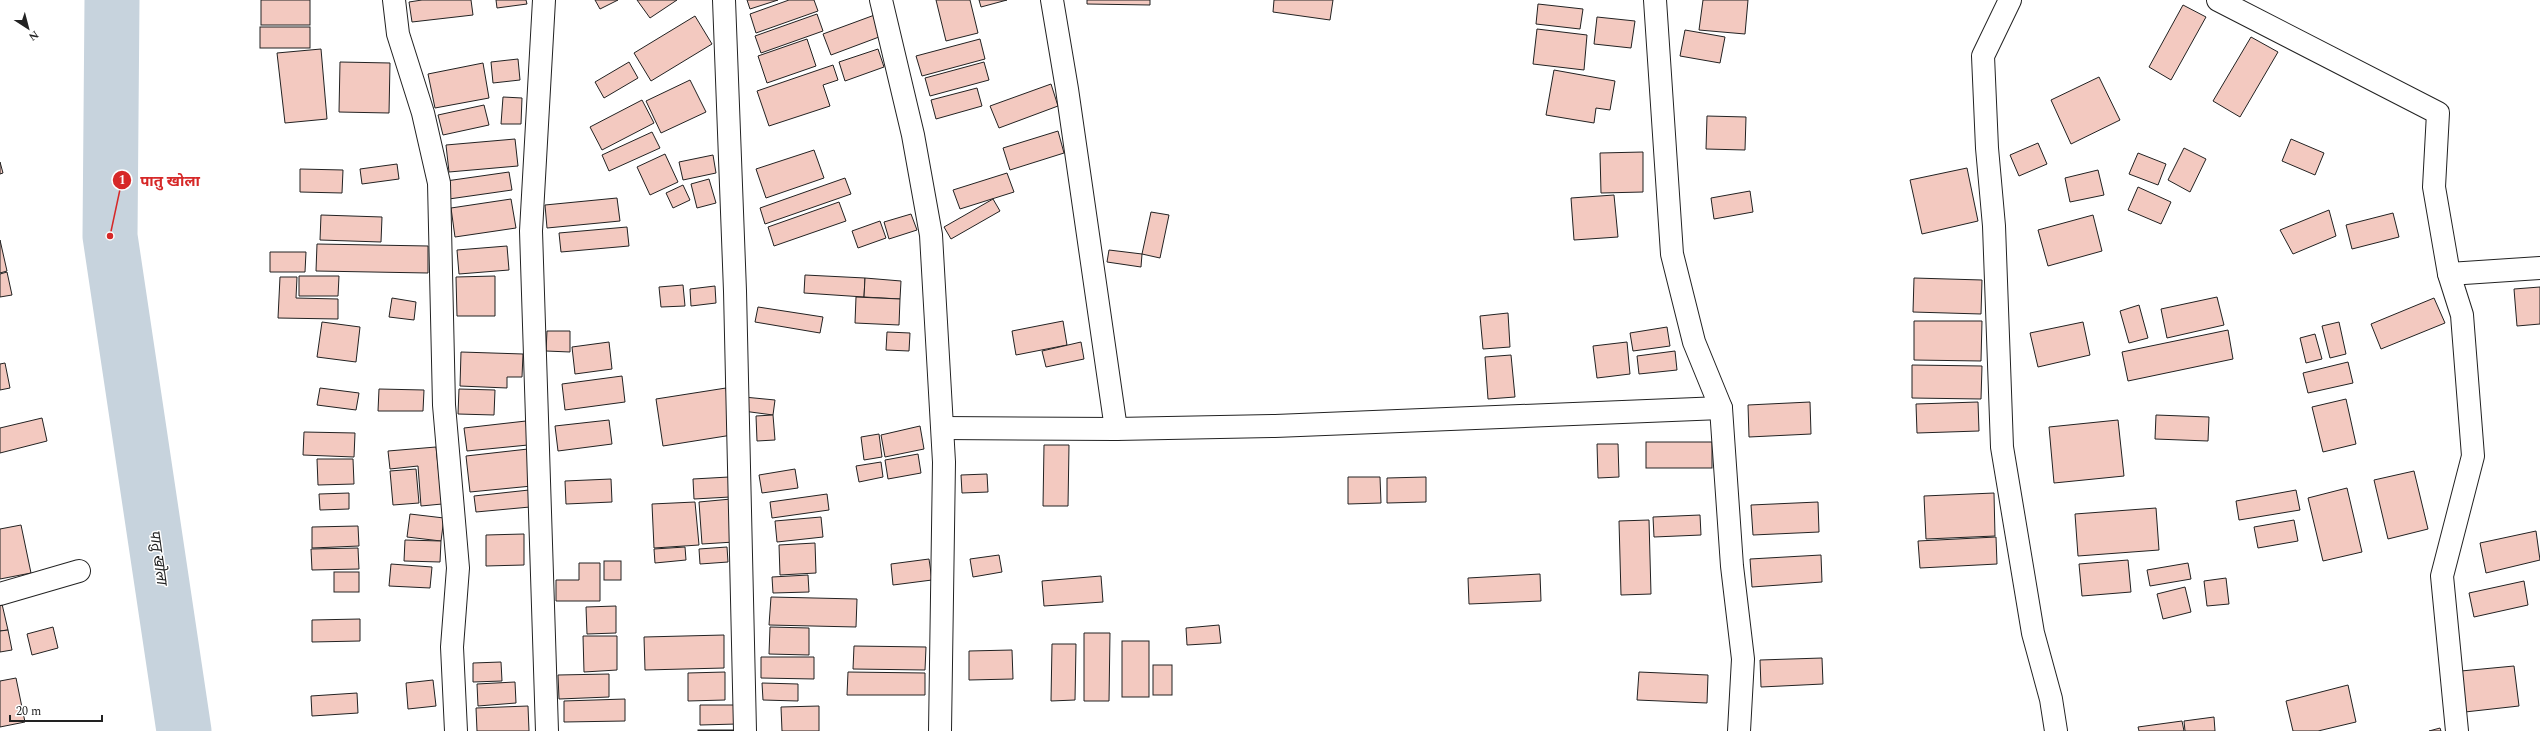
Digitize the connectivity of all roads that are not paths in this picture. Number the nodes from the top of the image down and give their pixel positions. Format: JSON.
{"nodes":[{"id":1,"x":394,"y":0,"type":"edge"},
{"id":2,"x":544,"y":0,"type":"edge"},
{"id":3,"x":724,"y":0,"type":"edge"},
{"id":4,"x":881,"y":0,"type":"edge"},
{"id":5,"x":1052,"y":0,"type":"edge"},
{"id":6,"x":1655,"y":0,"type":"edge"},
{"id":7,"x":2010,"y":0,"type":"edge"},
{"id":8,"x":2218,"y":0,"type":"edge"},
{"id":9,"x":2540,"y":268,"type":"edge"},
{"id":10,"x":2449,"y":274,"type":"junction"},
{"id":11,"x":1721,"y":408,"type":"junction"},
{"id":12,"x":943,"y":428,"type":"junction"},
{"id":13,"x":1116,"y":429,"type":"junction"},
{"id":14,"x":79,"y":571,"type":"dead end"},
{"id":15,"x":0,"y":594,"type":"edge"},
{"id":16,"x":456,"y":731,"type":"edge"},
{"id":17,"x":547,"y":731,"type":"edge"},
{"id":18,"x":746,"y":731,"type":"edge"},
{"id":19,"x":940,"y":731,"type":"edge"},
{"id":20,"x":1739,"y":731,"type":"edge"},
{"id":21,"x":2056,"y":731,"type":"edge"},
{"id":22,"x":2457,"y":731,"type":"edge"}],
"edges":[{"from":1,"to":16,"type":"street"},
{"from":2,"to":17,"type":"street"},
{"from":3,"to":18,"type":"street"},
{"from":4,"to":12,"type":"street"},
{"from":5,"to":13,"type":"street"},
{"from":6,"to":11,"type":"street"},
{"from":7,"to":21,"type":"street"},
{"from":8,"to":10,"type":"street"},
{"from":9,"to":10,"type":"street"},
{"from":10,"to":22,"type":"street"},
{"from":11,"to":13,"type":"street"},
{"from":11,"to":20,"type":"street"},
{"from":12,"to":13,"type":"street"},
{"from":12,"to":19,"type":"street"},
{"from":14,"to":15,"type":"street"}]}
